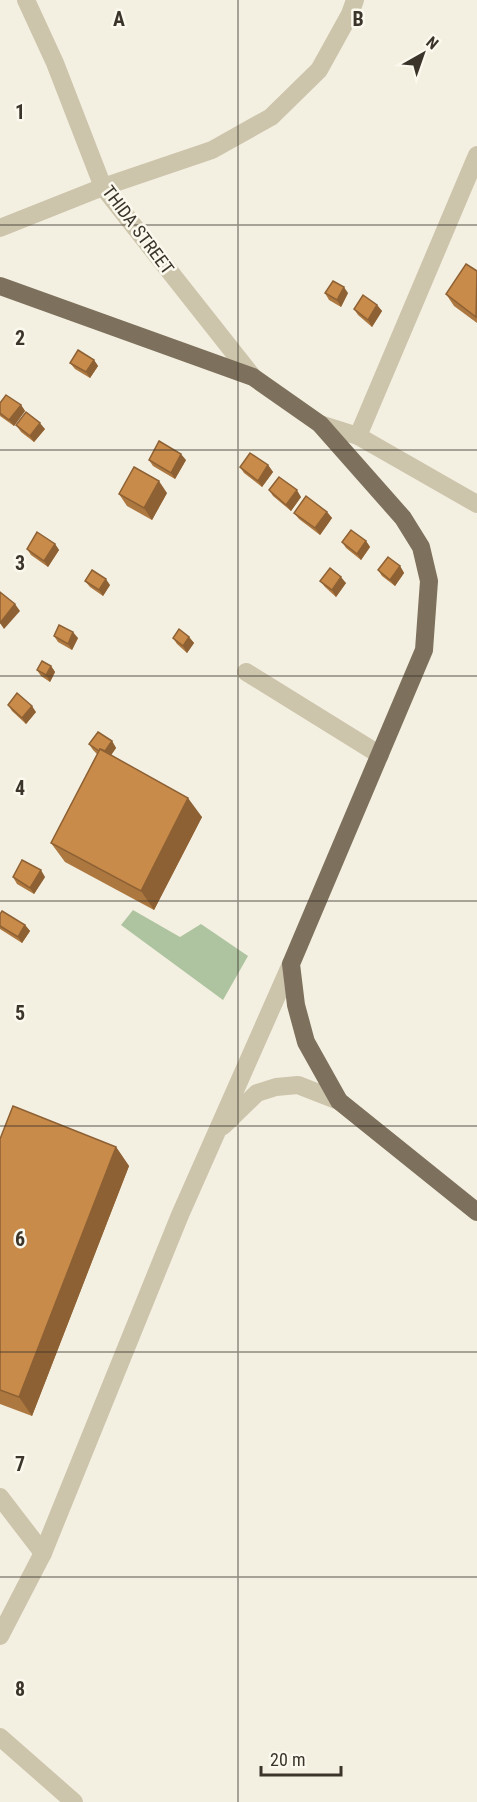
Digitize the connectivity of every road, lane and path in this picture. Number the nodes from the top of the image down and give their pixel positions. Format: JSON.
{"nodes":[{"id":1,"x":26,"y":0,"type":"edge"},
{"id":2,"x":355,"y":0,"type":"edge"},
{"id":3,"x":477,"y":155,"type":"edge"},
{"id":4,"x":103,"y":187,"type":"junction"},
{"id":5,"x":0,"y":228,"type":"edge"},
{"id":6,"x":0,"y":286,"type":"edge"},
{"id":7,"x":253,"y":377,"type":"junction"},
{"id":8,"x":320,"y":424,"type":"junction"},
{"id":9,"x":358,"y":436,"type":"junction"},
{"id":10,"x":477,"y":504,"type":"edge"},
{"id":11,"x":246,"y":672,"type":"dead end"},
{"id":12,"x":380,"y":755,"type":"junction"},
{"id":13,"x":291,"y":964,"type":"junction"},
{"id":14,"x":339,"y":1101,"type":"junction"},
{"id":15,"x":217,"y":1132,"type":"junction"},
{"id":16,"x":477,"y":1212,"type":"edge"},
{"id":17,"x":0,"y":1497,"type":"edge"},
{"id":18,"x":43,"y":1553,"type":"junction"},
{"id":19,"x":0,"y":1636,"type":"edge"},
{"id":20,"x":0,"y":1737,"type":"edge"},
{"id":21,"x":74,"y":1802,"type":"edge"}],
"edges":[{"from":1,"to":4,"type":"street","name":"THIDA STREET"},
{"from":2,"to":4,"type":"street"},
{"from":3,"to":9,"type":"street"},
{"from":4,"to":5,"type":"street"},
{"from":4,"to":7,"type":"street","name":"THIDA STREET"},
{"from":6,"to":7,"type":"main road"},
{"from":7,"to":8,"type":"main road"},
{"from":8,"to":9,"type":"street"},
{"from":8,"to":12,"type":"main road"},
{"from":9,"to":10,"type":"street"},
{"from":11,"to":12,"type":"street"},
{"from":12,"to":13,"type":"main road"},
{"from":13,"to":14,"type":"main road"},
{"from":13,"to":15,"type":"street"},
{"from":14,"to":15,"type":"street"},
{"from":14,"to":16,"type":"main road"},
{"from":15,"to":18,"type":"street"},
{"from":17,"to":18,"type":"street"},
{"from":18,"to":19,"type":"street"},
{"from":20,"to":21,"type":"street"}]}
